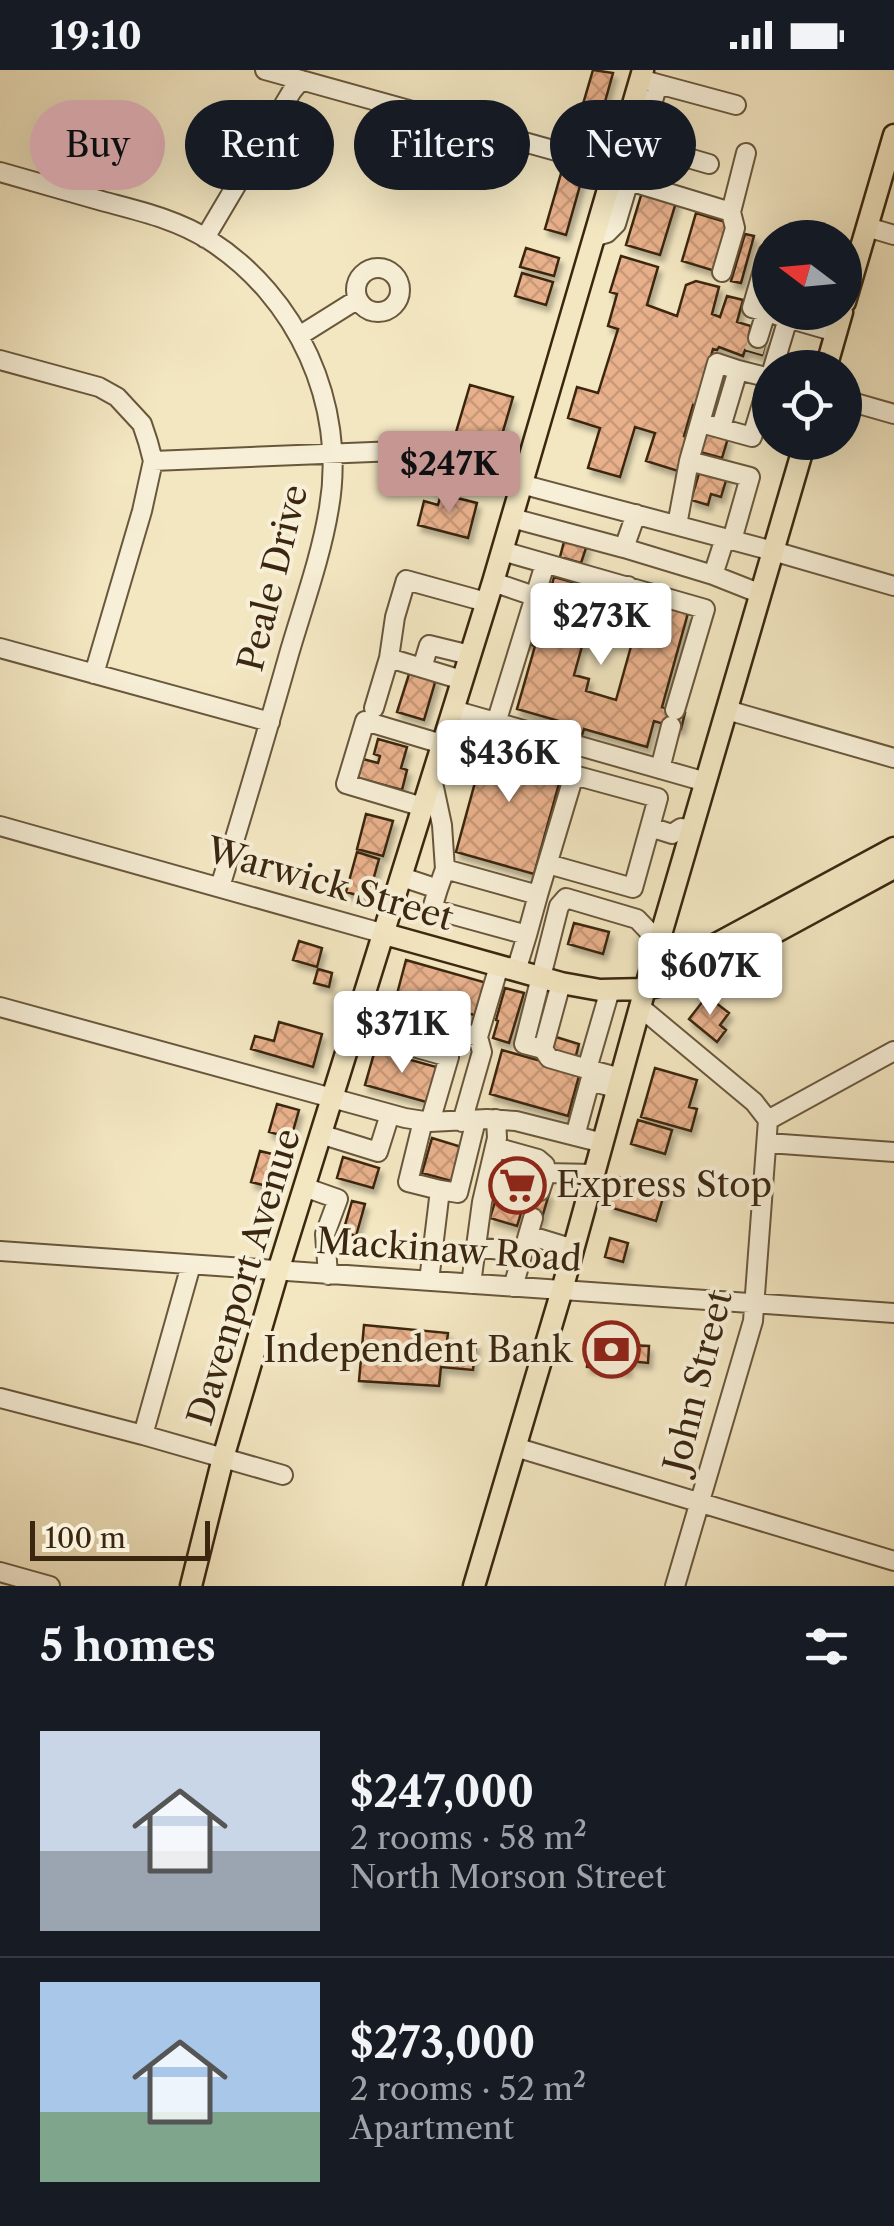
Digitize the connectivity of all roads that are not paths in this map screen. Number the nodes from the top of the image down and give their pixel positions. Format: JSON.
{"nodes":[{"id":1,"x":265,"y":70,"type":"edge"},
{"id":2,"x":647,"y":78,"type":"edge"},
{"id":3,"x":301,"y":80,"type":"junction"},
{"id":4,"x":736,"y":105,"type":"dead end"},
{"id":5,"x":894,"y":135,"type":"edge"},
{"id":6,"x":550,"y":153,"type":"edge"},
{"id":7,"x":746,"y":153,"type":"dead end"},
{"id":8,"x":696,"y":160,"type":"edge"},
{"id":9,"x":709,"y":164,"type":"dead end"},
{"id":10,"x":0,"y":172,"type":"edge"},
{"id":11,"x":615,"y":190,"type":"edge"},
{"id":12,"x":667,"y":190,"type":"edge"},
{"id":13,"x":730,"y":212,"type":"junction"},
{"id":14,"x":867,"y":227,"type":"junction"},
{"id":15,"x":894,"y":234,"type":"edge"},
{"id":16,"x":205,"y":238,"type":"junction"},
{"id":17,"x":862,"y":244,"type":"edge"},
{"id":18,"x":722,"y":272,"type":"dead end"},
{"id":19,"x":358,"y":299,"type":"dead end"},
{"id":20,"x":761,"y":330,"type":"tunnel mouth"},
{"id":21,"x":299,"y":336,"type":"junction"},
{"id":22,"x":0,"y":360,"type":"edge"},
{"id":23,"x":743,"y":371,"type":"junction"},
{"id":24,"x":752,"y":373,"type":"edge"},
{"id":25,"x":862,"y":405,"type":"edge"},
{"id":26,"x":894,"y":414,"type":"edge"},
{"id":27,"x":700,"y":422,"type":"junction"},
{"id":28,"x":721,"y":428,"type":"junction"},
{"id":29,"x":752,"y":437,"type":"edge"},
{"id":30,"x":333,"y":452,"type":"junction"},
{"id":31,"x":689,"y":460,"type":"junction"},
{"id":32,"x":800,"y":460,"type":"edge"},
{"id":33,"x":153,"y":461,"type":"junction"},
{"id":34,"x":522,"y":484,"type":"junction"},
{"id":35,"x":553,"y":492,"type":"junction"},
{"id":36,"x":636,"y":514,"type":"junction"},
{"id":37,"x":512,"y":518,"type":"junction"},
{"id":38,"x":677,"y":525,"type":"junction"},
{"id":39,"x":543,"y":526,"type":"junction"},
{"id":40,"x":728,"y":539,"type":"junction"},
{"id":41,"x":624,"y":548,"type":"junction"},
{"id":42,"x":502,"y":550,"type":"junction"},
{"id":43,"x":774,"y":551,"type":"junction"},
{"id":44,"x":544,"y":564,"type":"junction"},
{"id":45,"x":713,"y":574,"type":"junction"},
{"id":46,"x":628,"y":586,"type":"junction"},
{"id":47,"x":894,"y":586,"type":"edge"},
{"id":48,"x":489,"y":592,"type":"junction"},
{"id":49,"x":761,"y":594,"type":"junction"},
{"id":50,"x":534,"y":596,"type":"junction"},
{"id":51,"x":618,"y":621,"type":"dead end"},
{"id":52,"x":0,"y":648,"type":"edge"},
{"id":53,"x":470,"y":656,"type":"junction"},
{"id":54,"x":389,"y":658,"type":"junction"},
{"id":55,"x":422,"y":668,"type":"junction"},
{"id":56,"x":94,"y":674,"type":"junction"},
{"id":57,"x":462,"y":680,"type":"junction"},
{"id":58,"x":374,"y":708,"type":"dead end"},
{"id":59,"x":453,"y":710,"type":"junction"},
{"id":60,"x":727,"y":710,"type":"junction"},
{"id":61,"x":270,"y":722,"type":"junction"},
{"id":62,"x":496,"y":723,"type":"junction"},
{"id":63,"x":442,"y":744,"type":"junction"},
{"id":64,"x":894,"y":758,"type":"edge"},
{"id":65,"x":660,"y":769,"type":"junction"},
{"id":66,"x":432,"y":777,"type":"junction"},
{"id":67,"x":706,"y":782,"type":"junction"},
{"id":68,"x":423,"y":807,"type":"junction"},
{"id":69,"x":652,"y":819,"type":"junction"},
{"id":70,"x":0,"y":826,"type":"edge"},
{"id":71,"x":686,"y":829,"type":"junction"},
{"id":72,"x":894,"y":848,"type":"edge"},
{"id":73,"x":548,"y":864,"type":"junction"},
{"id":74,"x":894,"y":868,"type":"edge"},
{"id":75,"x":445,"y":869,"type":"junction"},
{"id":76,"x":402,"y":878,"type":"junction"},
{"id":77,"x":220,"y":887,"type":"junction"},
{"id":78,"x":438,"y":888,"type":"junction"},
{"id":79,"x":538,"y":894,"type":"junction"},
{"id":80,"x":384,"y":934,"type":"junction"},
{"id":81,"x":526,"y":935,"type":"junction"},
{"id":82,"x":659,"y":942,"type":"junction"},
{"id":83,"x":508,"y":968,"type":"junction"},
{"id":84,"x":551,"y":980,"type":"junction"},
{"id":85,"x":610,"y":990,"type":"junction"},
{"id":86,"x":643,"y":998,"type":"junction"},
{"id":87,"x":362,"y":1002,"type":"junction"},
{"id":88,"x":0,"y":1007,"type":"edge"},
{"id":89,"x":353,"y":1030,"type":"junction"},
{"id":90,"x":478,"y":1037,"type":"junction"},
{"id":91,"x":894,"y":1052,"type":"edge"},
{"id":92,"x":587,"y":1069,"type":"junction"},
{"id":93,"x":619,"y":1084,"type":"junction"},
{"id":94,"x":331,"y":1099,"type":"junction"},
{"id":95,"x":390,"y":1114,"type":"junction"},
{"id":96,"x":496,"y":1120,"type":"junction"},
{"id":97,"x":768,"y":1120,"type":"junction"},
{"id":98,"x":427,"y":1121,"type":"junction"},
{"id":99,"x":469,"y":1121,"type":"junction"},
{"id":100,"x":320,"y":1134,"type":"junction"},
{"id":101,"x":575,"y":1136,"type":"junction"},
{"id":102,"x":602,"y":1143,"type":"junction"},
{"id":103,"x":768,"y":1143,"type":"junction"},
{"id":104,"x":495,"y":1147,"type":"junction"},
{"id":105,"x":894,"y":1152,"type":"edge"},
{"id":106,"x":594,"y":1174,"type":"junction"},
{"id":107,"x":304,"y":1187,"type":"junction"},
{"id":108,"x":440,"y":1190,"type":"junction"},
{"id":109,"x":476,"y":1247,"type":"junction"},
{"id":110,"x":574,"y":1249,"type":"junction"},
{"id":111,"x":0,"y":1251,"type":"edge"},
{"id":112,"x":522,"y":1256,"type":"junction"},
{"id":113,"x":192,"y":1266,"type":"junction"},
{"id":114,"x":278,"y":1271,"type":"junction"},
{"id":115,"x":328,"y":1274,"type":"junction"},
{"id":116,"x":429,"y":1281,"type":"junction"},
{"id":117,"x":471,"y":1284,"type":"junction"},
{"id":118,"x":513,"y":1287,"type":"junction"},
{"id":119,"x":562,"y":1290,"type":"junction"},
{"id":120,"x":755,"y":1304,"type":"junction"},
{"id":121,"x":894,"y":1314,"type":"edge"},
{"id":122,"x":0,"y":1398,"type":"edge"},
{"id":123,"x":142,"y":1435,"type":"junction"},
{"id":124,"x":515,"y":1446,"type":"junction"},
{"id":125,"x":223,"y":1458,"type":"junction"},
{"id":126,"x":282,"y":1476,"type":"dead end"},
{"id":127,"x":700,"y":1504,"type":"junction"},
{"id":128,"x":894,"y":1561,"type":"edge"},
{"id":129,"x":0,"y":1572,"type":"edge"},
{"id":130,"x":30,"y":1583,"type":"edge"},
{"id":131,"x":50,"y":1586,"type":"edge"},
{"id":132,"x":191,"y":1586,"type":"edge"},
{"id":133,"x":474,"y":1586,"type":"edge"},
{"id":134,"x":676,"y":1586,"type":"edge"}],
"edges":[{"from":1,"to":3,"type":"street"},
{"from":2,"to":4,"type":"street"},
{"from":3,"to":6,"type":"street"},
{"from":3,"to":16,"type":"street"},
{"from":5,"to":14,"type":"main road"},
{"from":7,"to":13,"type":"street"},
{"from":8,"to":9,"type":"street"},
{"from":10,"to":16,"type":"street","name":"Peale Drive"},
{"from":11,"to":34,"type":"main road","name":"Davenport Avenue"},
{"from":12,"to":13,"type":"street"},
{"from":13,"to":18,"type":"street"},
{"from":14,"to":15,"type":"street"},
{"from":14,"to":17,"type":"main road"},
{"from":16,"to":21,"type":"street","name":"Peale Drive"},
{"from":19,"to":21,"type":"street"},
{"from":20,"to":23,"type":"street"},
{"from":21,"to":30,"type":"street","name":"Peale Drive"},
{"from":22,"to":33,"type":"street"},
{"from":23,"to":24,"type":"street"},
{"from":23,"to":27,"type":"street"},
{"from":23,"to":28,"type":"street"},
{"from":25,"to":26,"type":"street"},
{"from":27,"to":28,"type":"street"},
{"from":27,"to":31,"type":"street"},
{"from":28,"to":29,"type":"street"},
{"from":30,"to":33,"type":"street"},
{"from":30,"to":34,"type":"street"},
{"from":30,"to":61,"type":"street","name":"Peale Drive"},
{"from":31,"to":38,"type":"street"},
{"from":31,"to":40,"type":"street"},
{"from":32,"to":43,"type":"main road"},
{"from":33,"to":56,"type":"street"},
{"from":34,"to":35,"type":"street"},
{"from":34,"to":37,"type":"main road","name":"Davenport Avenue"},
{"from":35,"to":36,"type":"street"},
{"from":35,"to":39,"type":"street"},
{"from":36,"to":38,"type":"street"},
{"from":36,"to":41,"type":"street"},
{"from":37,"to":39,"type":"street"},
{"from":37,"to":42,"type":"main road","name":"Davenport Avenue"},
{"from":38,"to":40,"type":"street"},
{"from":39,"to":41,"type":"street"},
{"from":40,"to":43,"type":"street"},
{"from":40,"to":45,"type":"street"},
{"from":41,"to":45,"type":"street"},
{"from":42,"to":44,"type":"street"},
{"from":42,"to":48,"type":"main road","name":"Davenport Avenue"},
{"from":43,"to":47,"type":"street"},
{"from":43,"to":49,"type":"main road"},
{"from":44,"to":46,"type":"street"},
{"from":44,"to":50,"type":"street"},
{"from":45,"to":49,"type":"street"},
{"from":46,"to":51,"type":"street"},
{"from":46,"to":65,"type":"street"},
{"from":48,"to":50,"type":"street"},
{"from":48,"to":53,"type":"main road","name":"Davenport Avenue"},
{"from":48,"to":54,"type":"street"},
{"from":49,"to":60,"type":"main road"},
{"from":50,"to":62,"type":"street"},
{"from":52,"to":56,"type":"street"},
{"from":53,"to":55,"type":"street"},
{"from":53,"to":57,"type":"main road","name":"Davenport Avenue"},
{"from":54,"to":55,"type":"street"},
{"from":54,"to":58,"type":"street"},
{"from":55,"to":57,"type":"street"},
{"from":56,"to":61,"type":"street"},
{"from":57,"to":59,"type":"main road","name":"Davenport Avenue"},
{"from":59,"to":62,"type":"street"},
{"from":59,"to":63,"type":"main road","name":"Davenport Avenue"},
{"from":60,"to":64,"type":"street"},
{"from":60,"to":67,"type":"main road"},
{"from":61,"to":77,"type":"street","name":"Peale Drive"},
{"from":62,"to":65,"type":"street"},
{"from":63,"to":66,"type":"main road","name":"Davenport Avenue"},
{"from":63,"to":68,"type":"street"},
{"from":65,"to":67,"type":"street"},
{"from":66,"to":68,"type":"main road","name":"Davenport Avenue"},
{"from":66,"to":75,"type":"street"},
{"from":67,"to":71,"type":"main road"},
{"from":68,"to":76,"type":"main road","name":"Davenport Avenue"},
{"from":69,"to":71,"type":"street"},
{"from":69,"to":73,"type":"street"},
{"from":69,"to":73,"type":"street"},
{"from":70,"to":77,"type":"street","name":"Warwick Street"},
{"from":71,"to":82,"type":"main road"},
{"from":72,"to":86,"type":"main road"},
{"from":73,"to":79,"type":"street"},
{"from":74,"to":86,"type":"main road","name":"Warwick Street"},
{"from":75,"to":78,"type":"street"},
{"from":75,"to":79,"type":"street"},
{"from":76,"to":78,"type":"street"},
{"from":76,"to":80,"type":"main road","name":"Davenport Avenue"},
{"from":77,"to":80,"type":"street","name":"Warwick Street"},
{"from":78,"to":81,"type":"street"},
{"from":79,"to":81,"type":"street"},
{"from":80,"to":83,"type":"main road","name":"Warwick Street"},
{"from":80,"to":87,"type":"main road","name":"Davenport Avenue"},
{"from":81,"to":83,"type":"street"},
{"from":82,"to":84,"type":"street"},
{"from":82,"to":86,"type":"main road"},
{"from":83,"to":84,"type":"main road","name":"Warwick Street"},
{"from":83,"to":90,"type":"street"},
{"from":84,"to":85,"type":"main road","name":"Warwick Street"},
{"from":84,"to":92,"type":"street"},
{"from":85,"to":86,"type":"main road","name":"Warwick Street"},
{"from":85,"to":92,"type":"street"},
{"from":86,"to":93,"type":"main road"},
{"from":86,"to":97,"type":"street"},
{"from":87,"to":89,"type":"main road","name":"Davenport Avenue"},
{"from":87,"to":90,"type":"street"},
{"from":88,"to":94,"type":"street"},
{"from":89,"to":94,"type":"main road","name":"Davenport Avenue"},
{"from":89,"to":98,"type":"street"},
{"from":90,"to":99,"type":"street"},
{"from":91,"to":97,"type":"street"},
{"from":92,"to":93,"type":"street"},
{"from":93,"to":101,"type":"street"},
{"from":93,"to":102,"type":"main road"},
{"from":94,"to":95,"type":"street"},
{"from":94,"to":100,"type":"main road","name":"Davenport Avenue"},
{"from":95,"to":98,"type":"street"},
{"from":95,"to":100,"type":"street"},
{"from":96,"to":99,"type":"street"},
{"from":96,"to":101,"type":"street"},
{"from":96,"to":104,"type":"street"},
{"from":97,"to":103,"type":"street","name":"John Street"},
{"from":98,"to":99,"type":"street"},
{"from":98,"to":108,"type":"street"},
{"from":99,"to":108,"type":"street"},
{"from":100,"to":107,"type":"main road","name":"Davenport Avenue"},
{"from":101,"to":102,"type":"street"},
{"from":102,"to":106,"type":"main road"},
{"from":103,"to":105,"type":"street"},
{"from":103,"to":120,"type":"street","name":"John Street"},
{"from":104,"to":106,"type":"street"},
{"from":104,"to":109,"type":"street"},
{"from":106,"to":110,"type":"main road"},
{"from":107,"to":114,"type":"main road","name":"Davenport Avenue"},
{"from":107,"to":115,"type":"street"},
{"from":108,"to":116,"type":"street"},
{"from":109,"to":112,"type":"street"},
{"from":109,"to":117,"type":"street"},
{"from":110,"to":112,"type":"street"},
{"from":110,"to":119,"type":"main road"},
{"from":111,"to":113,"type":"street","name":"Mackinaw Road"},
{"from":112,"to":118,"type":"street"},
{"from":113,"to":114,"type":"street","name":"Mackinaw Road"},
{"from":113,"to":123,"type":"street"},
{"from":114,"to":115,"type":"street","name":"Mackinaw Road"},
{"from":114,"to":125,"type":"main road","name":"Davenport Avenue"},
{"from":115,"to":116,"type":"street","name":"Mackinaw Road"},
{"from":116,"to":117,"type":"street","name":"Mackinaw Road"},
{"from":117,"to":118,"type":"street","name":"Mackinaw Road"},
{"from":118,"to":119,"type":"street","name":"Mackinaw Road"},
{"from":119,"to":120,"type":"street","name":"Mackinaw Road"},
{"from":119,"to":124,"type":"main road"},
{"from":120,"to":121,"type":"street","name":"Mackinaw Road"},
{"from":120,"to":127,"type":"street","name":"John Street"},
{"from":122,"to":123,"type":"street"},
{"from":123,"to":125,"type":"street"},
{"from":124,"to":127,"type":"street"},
{"from":124,"to":133,"type":"main road"},
{"from":125,"to":126,"type":"street"},
{"from":125,"to":132,"type":"main road","name":"Davenport Avenue"},
{"from":127,"to":128,"type":"street"},
{"from":127,"to":134,"type":"street","name":"John Street"},
{"from":129,"to":130,"type":"street"},
{"from":130,"to":131,"type":"street"}]}
